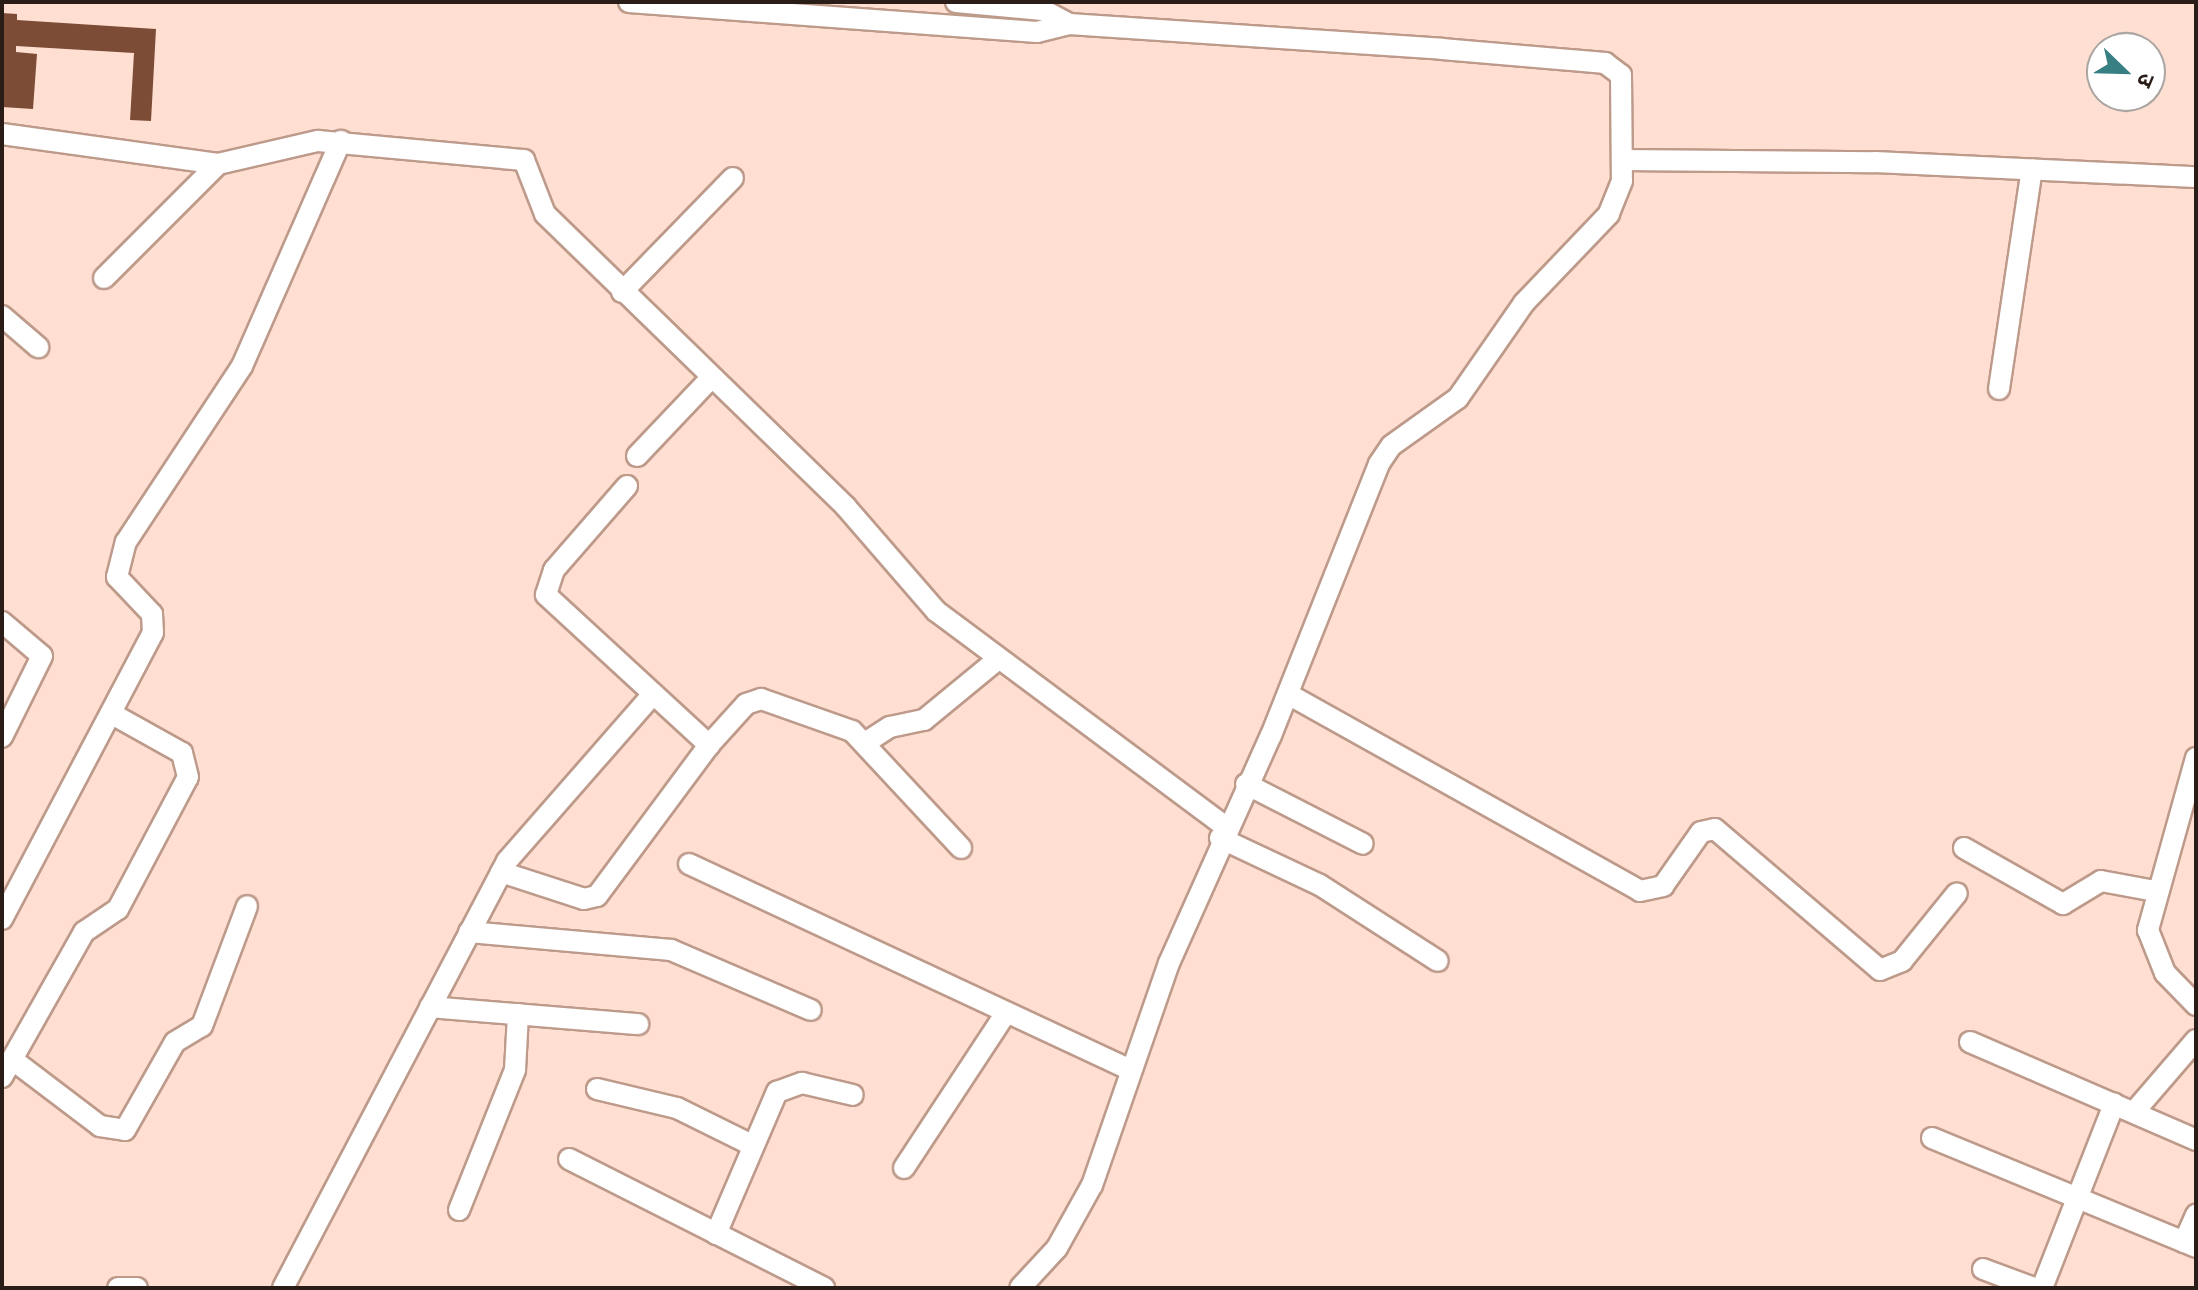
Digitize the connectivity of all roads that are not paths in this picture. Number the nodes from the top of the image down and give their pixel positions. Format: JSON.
{"nodes":[{"id":1,"x":629,"y":2,"type":"edge"},
{"id":2,"x":956,"y":2,"type":"edge"},
{"id":3,"x":885,"y":9,"type":"edge"},
{"id":4,"x":1069,"y":24,"type":"junction"},
{"id":5,"x":2,"y":134,"type":"edge"},
{"id":6,"x":341,"y":141,"type":"junction"},
{"id":7,"x":218,"y":164,"type":"junction"},
{"id":8,"x":2032,"y":169,"type":"junction"},
{"id":9,"x":1622,"y":171,"type":"junction"},
{"id":10,"x":2196,"y":177,"type":"edge"},
{"id":11,"x":733,"y":178,"type":"dead end"},
{"id":12,"x":104,"y":278,"type":"dead end"},
{"id":13,"x":622,"y":292,"type":"junction"},
{"id":14,"x":2,"y":316,"type":"edge"},
{"id":15,"x":38,"y":347,"type":"dead end"},
{"id":16,"x":711,"y":378,"type":"junction"},
{"id":17,"x":1999,"y":389,"type":"dead end"},
{"id":18,"x":637,"y":456,"type":"dead end"},
{"id":19,"x":627,"y":486,"type":"dead end"},
{"id":20,"x":2,"y":622,"type":"edge"},
{"id":21,"x":997,"y":660,"type":"junction"},
{"id":22,"x":653,"y":694,"type":"junction"},
{"id":23,"x":1288,"y":694,"type":"junction"},
{"id":24,"x":114,"y":715,"type":"junction"},
{"id":25,"x":2,"y":737,"type":"edge"},
{"id":26,"x":865,"y":743,"type":"junction"},
{"id":27,"x":709,"y":745,"type":"junction"},
{"id":28,"x":2194,"y":771,"type":"edge"},
{"id":29,"x":1246,"y":784,"type":"junction"},
{"id":30,"x":1223,"y":833,"type":"junction"},
{"id":31,"x":1363,"y":844,"type":"dead end"},
{"id":32,"x":961,"y":848,"type":"dead end"},
{"id":33,"x":1964,"y":848,"type":"dead end"},
{"id":34,"x":689,"y":864,"type":"dead end"},
{"id":35,"x":501,"y":872,"type":"junction"},
{"id":36,"x":2155,"y":891,"type":"junction"},
{"id":37,"x":1957,"y":893,"type":"dead end"},
{"id":38,"x":247,"y":906,"type":"dead end"},
{"id":39,"x":2,"y":919,"type":"edge"},
{"id":40,"x":469,"y":932,"type":"junction"},
{"id":41,"x":1438,"y":961,"type":"dead end"},
{"id":42,"x":2196,"y":1005,"type":"edge"},
{"id":43,"x":430,"y":1007,"type":"junction"},
{"id":44,"x":811,"y":1010,"type":"dead end"},
{"id":45,"x":1006,"y":1013,"type":"junction"},
{"id":46,"x":518,"y":1014,"type":"junction"},
{"id":47,"x":638,"y":1024,"type":"dead end"},
{"id":48,"x":2196,"y":1040,"type":"edge"},
{"id":49,"x":1970,"y":1042,"type":"dead end"},
{"id":50,"x":8,"y":1068,"type":"edge"},
{"id":51,"x":1128,"y":1069,"type":"junction"},
{"id":52,"x":597,"y":1089,"type":"dead end"},
{"id":53,"x":853,"y":1095,"type":"dead end"},
{"id":54,"x":2114,"y":1104,"type":"junction"},
{"id":55,"x":2134,"y":1112,"type":"junction"},
{"id":56,"x":1932,"y":1138,"type":"dead end"},
{"id":57,"x":2196,"y":1140,"type":"edge"},
{"id":58,"x":752,"y":1145,"type":"junction"},
{"id":59,"x":569,"y":1159,"type":"dead end"},
{"id":60,"x":904,"y":1168,"type":"dead end"},
{"id":61,"x":2078,"y":1196,"type":"junction"},
{"id":62,"x":459,"y":1210,"type":"dead end"},
{"id":63,"x":2196,"y":1215,"type":"edge"},
{"id":64,"x":716,"y":1234,"type":"junction"},
{"id":65,"x":2190,"y":1245,"type":"edge"},
{"id":66,"x":1983,"y":1269,"type":"dead end"},
{"id":67,"x":118,"y":1288,"type":"edge"},
{"id":68,"x":137,"y":1288,"type":"edge"},
{"id":69,"x":283,"y":1288,"type":"edge"},
{"id":70,"x":824,"y":1288,"type":"edge"},
{"id":71,"x":1020,"y":1288,"type":"edge"},
{"id":72,"x":2034,"y":1288,"type":"edge"},
{"id":73,"x":2042,"y":1288,"type":"edge"}],
"edges":[{"from":1,"to":3,"type":"street"},
{"from":2,"to":4,"type":"street"},
{"from":3,"to":4,"type":"street"},
{"from":4,"to":9,"type":"street"},
{"from":5,"to":7,"type":"street"},
{"from":6,"to":7,"type":"street"},
{"from":6,"to":13,"type":"street"},
{"from":6,"to":24,"type":"street"},
{"from":7,"to":12,"type":"street"},
{"from":8,"to":9,"type":"street"},
{"from":8,"to":10,"type":"street"},
{"from":8,"to":17,"type":"street"},
{"from":9,"to":23,"type":"street"},
{"from":11,"to":13,"type":"street"},
{"from":13,"to":16,"type":"street"},
{"from":14,"to":15,"type":"street"},
{"from":16,"to":18,"type":"street"},
{"from":16,"to":21,"type":"street"},
{"from":19,"to":22,"type":"street"},
{"from":20,"to":25,"type":"street"},
{"from":21,"to":26,"type":"street"},
{"from":21,"to":30,"type":"street"},
{"from":22,"to":27,"type":"street"},
{"from":22,"to":35,"type":"street"},
{"from":23,"to":29,"type":"street"},
{"from":23,"to":37,"type":"street"},
{"from":24,"to":39,"type":"street"},
{"from":24,"to":50,"type":"street"},
{"from":26,"to":27,"type":"street"},
{"from":26,"to":32,"type":"street"},
{"from":27,"to":35,"type":"street"},
{"from":28,"to":36,"type":"street"},
{"from":29,"to":30,"type":"street"},
{"from":29,"to":31,"type":"street"},
{"from":30,"to":41,"type":"street"},
{"from":30,"to":51,"type":"street"},
{"from":33,"to":36,"type":"street"},
{"from":34,"to":45,"type":"street"},
{"from":35,"to":40,"type":"street"},
{"from":36,"to":42,"type":"street"},
{"from":38,"to":50,"type":"street"},
{"from":40,"to":43,"type":"street"},
{"from":40,"to":44,"type":"street"},
{"from":43,"to":46,"type":"street"},
{"from":43,"to":69,"type":"street"},
{"from":45,"to":51,"type":"street"},
{"from":45,"to":60,"type":"street"},
{"from":46,"to":47,"type":"street"},
{"from":46,"to":62,"type":"street"},
{"from":48,"to":55,"type":"street"},
{"from":49,"to":54,"type":"street"},
{"from":51,"to":71,"type":"street"},
{"from":52,"to":58,"type":"street"},
{"from":53,"to":58,"type":"street"},
{"from":54,"to":55,"type":"street"},
{"from":54,"to":61,"type":"street"},
{"from":55,"to":57,"type":"street"},
{"from":56,"to":61,"type":"street"},
{"from":58,"to":64,"type":"street"},
{"from":59,"to":64,"type":"street"},
{"from":61,"to":65,"type":"street"},
{"from":61,"to":73,"type":"street"},
{"from":63,"to":65,"type":"street"},
{"from":64,"to":70,"type":"street"},
{"from":66,"to":72,"type":"street"},
{"from":67,"to":68,"type":"street"}]}
